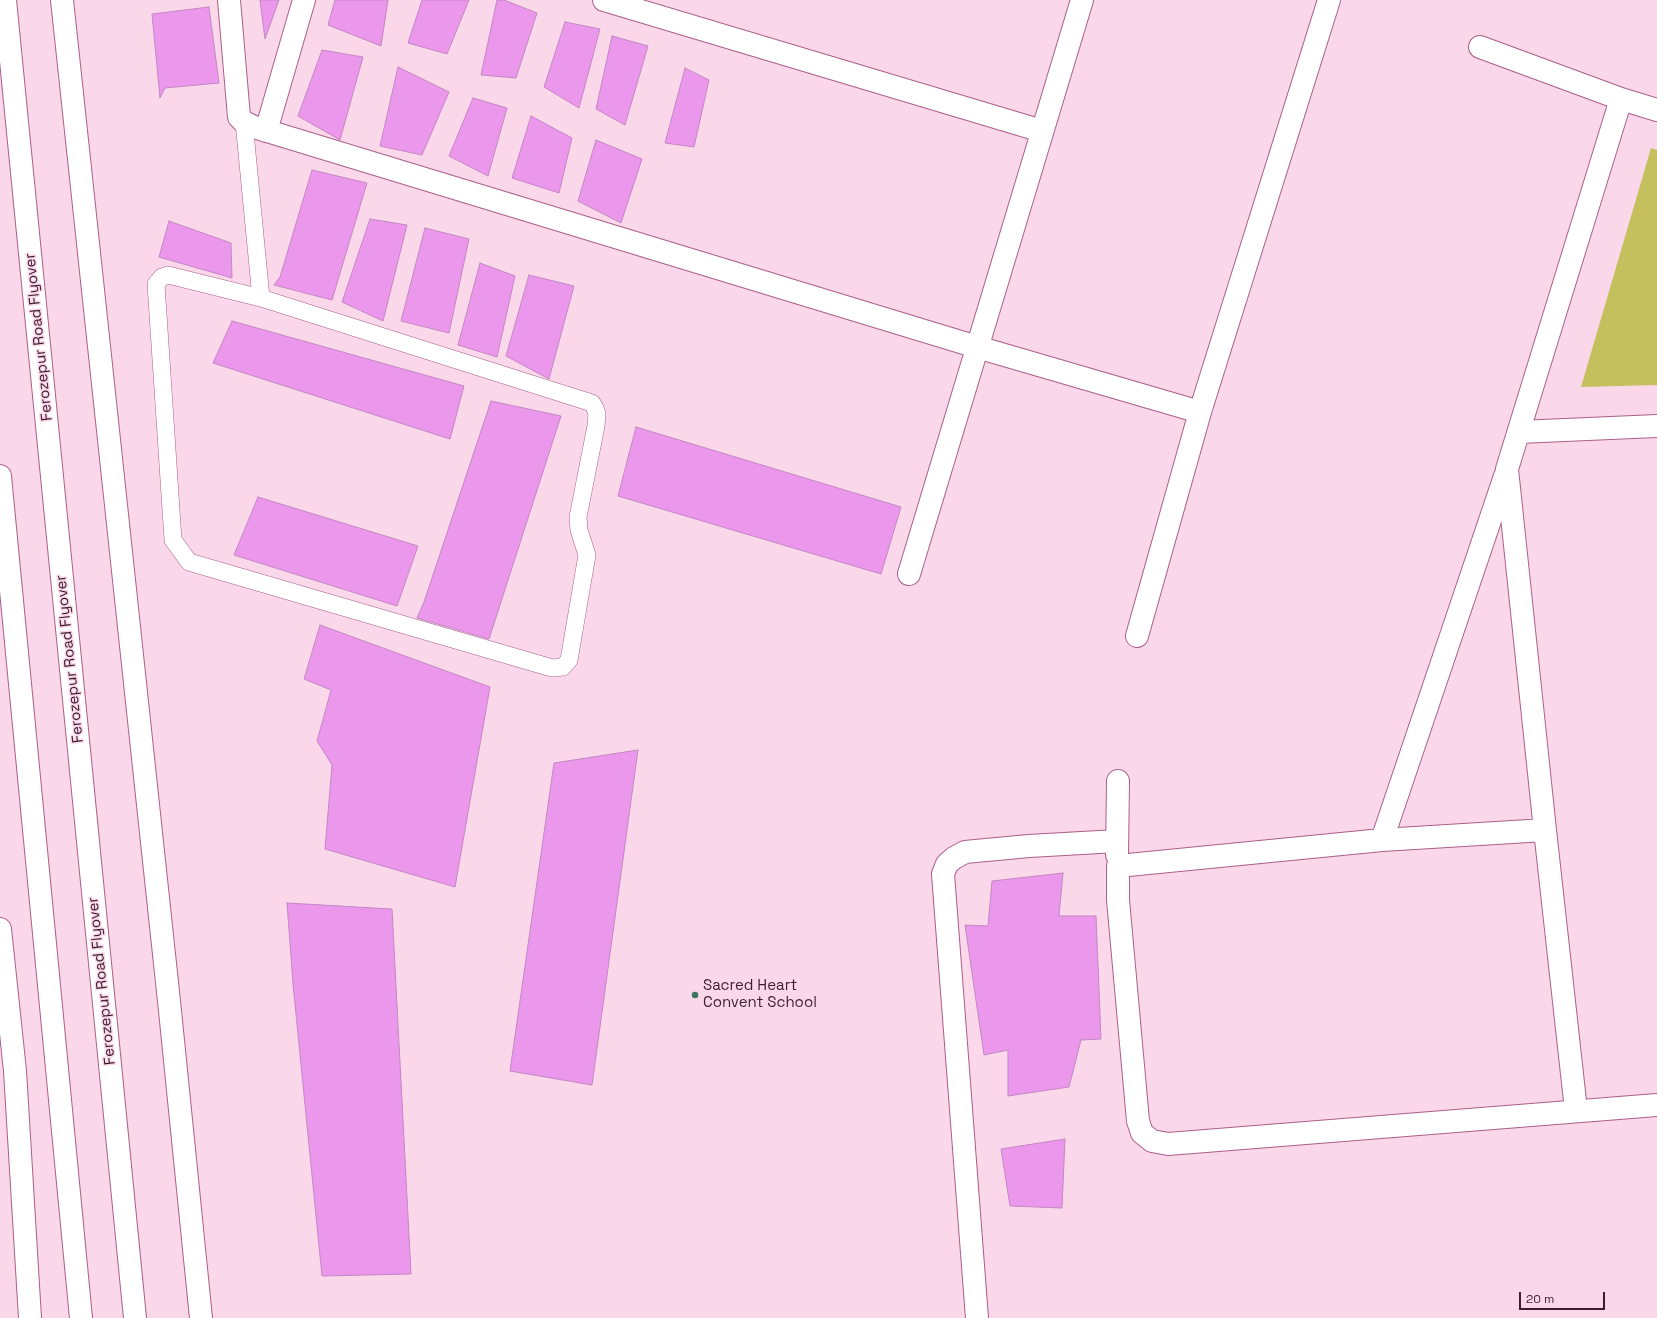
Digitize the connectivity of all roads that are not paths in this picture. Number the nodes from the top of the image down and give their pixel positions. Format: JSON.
{"nodes":[{"id":1,"x":6,"y":0,"type":"edge"},
{"id":2,"x":62,"y":0,"type":"edge"},
{"id":3,"x":229,"y":0,"type":"edge"},
{"id":4,"x":304,"y":0,"type":"edge"},
{"id":5,"x":604,"y":0,"type":"edge"},
{"id":6,"x":1082,"y":0,"type":"edge"},
{"id":7,"x":1329,"y":0,"type":"edge"},
{"id":8,"x":1480,"y":47,"type":"dead end"},
{"id":9,"x":1621,"y":99,"type":"junction"},
{"id":10,"x":1657,"y":110,"type":"edge"},
{"id":11,"x":244,"y":122,"type":"junction"},
{"id":12,"x":266,"y":131,"type":"junction"},
{"id":13,"x":1042,"y":131,"type":"junction"},
{"id":14,"x":261,"y":298,"type":"junction"},
{"id":15,"x":977,"y":347,"type":"junction"},
{"id":16,"x":1200,"y":412,"type":"junction"},
{"id":17,"x":1657,"y":426,"type":"edge"},
{"id":18,"x":1519,"y":432,"type":"junction"},
{"id":19,"x":1507,"y":469,"type":"junction"},
{"id":20,"x":0,"y":476,"type":"edge"},
{"id":21,"x":909,"y":574,"type":"dead end"},
{"id":22,"x":1137,"y":636,"type":"dead end"},
{"id":23,"x":1118,"y":781,"type":"dead end"},
{"id":24,"x":1545,"y":830,"type":"junction"},
{"id":25,"x":1382,"y":840,"type":"junction"},
{"id":26,"x":1117,"y":841,"type":"junction"},
{"id":27,"x":1118,"y":866,"type":"junction"},
{"id":28,"x":1,"y":938,"type":"edge"},
{"id":29,"x":1657,"y":1105,"type":"edge"},
{"id":30,"x":1576,"y":1110,"type":"junction"},
{"id":31,"x":30,"y":1318,"type":"edge"},
{"id":32,"x":81,"y":1318,"type":"edge"},
{"id":33,"x":136,"y":1318,"type":"edge"},
{"id":34,"x":201,"y":1318,"type":"edge"},
{"id":35,"x":977,"y":1318,"type":"edge"}],
"edges":[{"from":1,"to":33,"type":"main road","name":"Ferozepur Road Flyover"},
{"from":2,"to":34,"type":"main road"},
{"from":3,"to":11,"type":"main road"},
{"from":4,"to":12,"type":"main road"},
{"from":5,"to":13,"type":"main road"},
{"from":6,"to":13,"type":"main road"},
{"from":7,"to":16,"type":"main road"},
{"from":8,"to":9,"type":"main road"},
{"from":9,"to":10,"type":"main road"},
{"from":9,"to":18,"type":"main road"},
{"from":11,"to":12,"type":"main road"},
{"from":11,"to":14,"type":"lane"},
{"from":12,"to":15,"type":"main road"},
{"from":13,"to":15,"type":"main road"},
{"from":14,"to":14,"type":"lane"},
{"from":15,"to":16,"type":"main road"},
{"from":15,"to":21,"type":"main road"},
{"from":16,"to":22,"type":"main road"},
{"from":17,"to":18,"type":"main road"},
{"from":18,"to":19,"type":"main road"},
{"from":19,"to":24,"type":"main road"},
{"from":19,"to":25,"type":"main road"},
{"from":20,"to":32,"type":"main road"},
{"from":23,"to":26,"type":"main road"},
{"from":24,"to":25,"type":"main road"},
{"from":24,"to":30,"type":"main road"},
{"from":25,"to":27,"type":"main road"},
{"from":26,"to":27,"type":"main road"},
{"from":26,"to":35,"type":"main road"},
{"from":27,"to":30,"type":"main road"},
{"from":28,"to":31,"type":"main road"},
{"from":29,"to":30,"type":"main road"}]}
